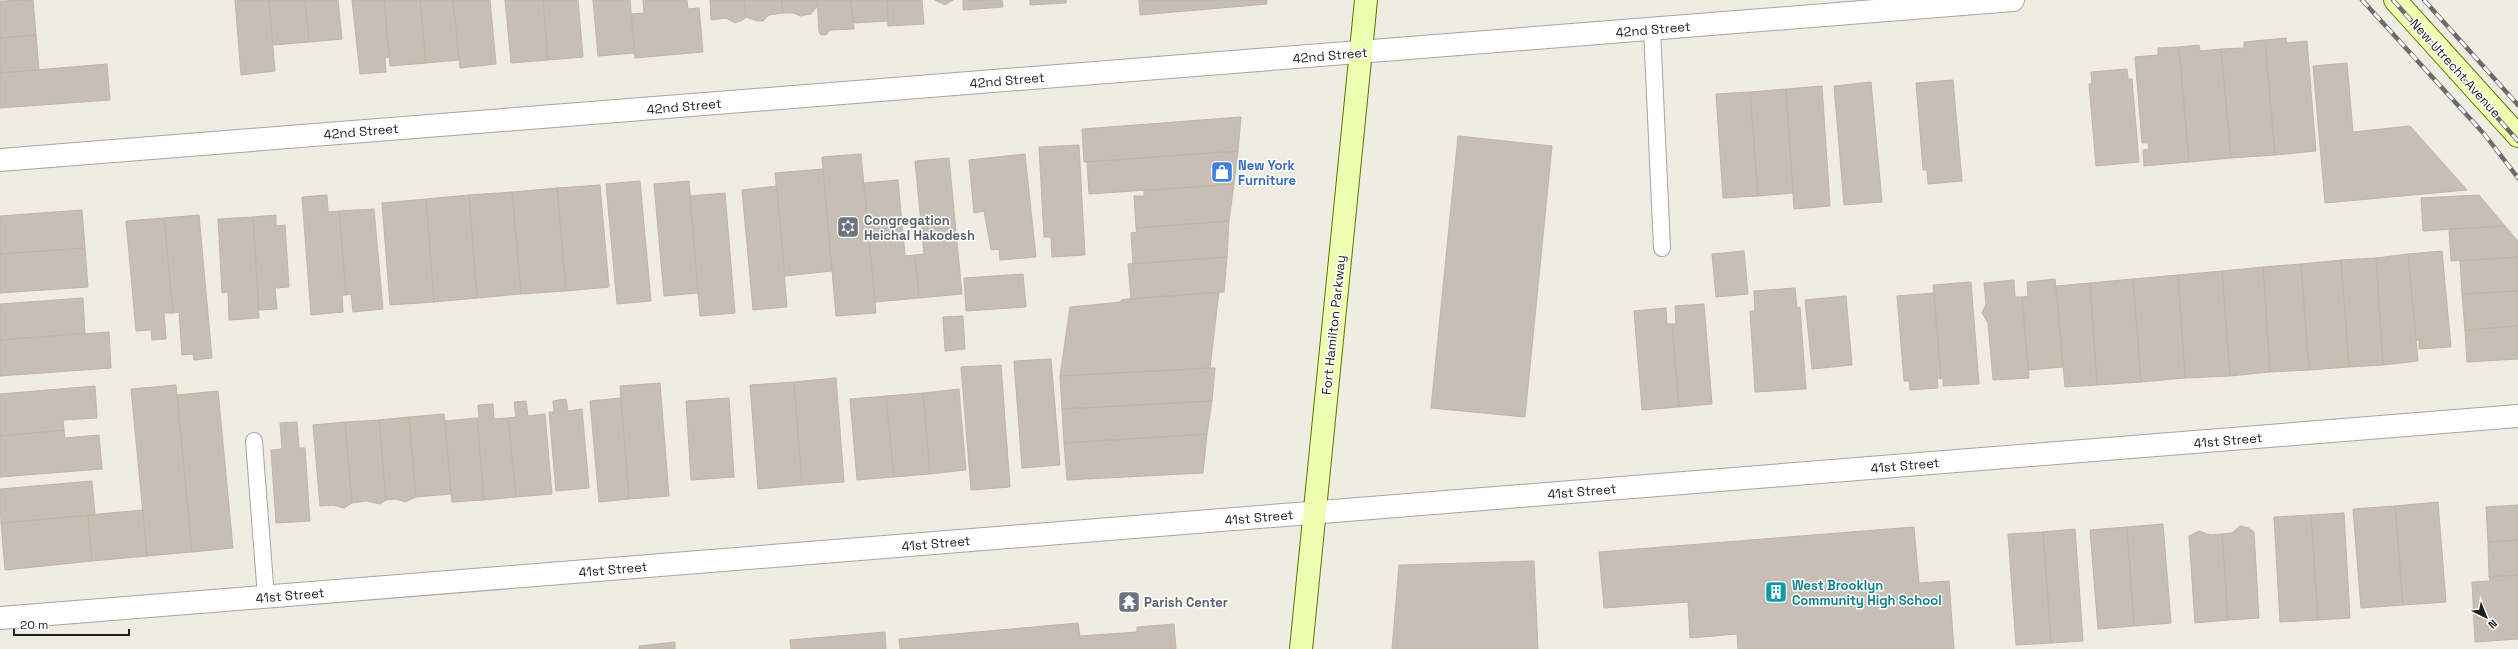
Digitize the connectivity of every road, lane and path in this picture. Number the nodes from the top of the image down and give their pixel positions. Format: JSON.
{"nodes":[{"id":1,"x":1366,"y":0,"type":"edge"},
{"id":2,"x":2013,"y":0,"type":"edge"},
{"id":3,"x":2395,"y":0,"type":"edge"},
{"id":4,"x":1652,"y":29,"type":"junction"},
{"id":5,"x":1360,"y":52,"type":"junction"},
{"id":6,"x":2518,"y":136,"type":"edge"},
{"id":7,"x":0,"y":160,"type":"edge"},
{"id":8,"x":1662,"y":248,"type":"dead end"},
{"id":9,"x":2518,"y":416,"type":"edge"},
{"id":10,"x":254,"y":441,"type":"dead end"},
{"id":11,"x":1314,"y":513,"type":"junction"},
{"id":12,"x":266,"y":597,"type":"junction"},
{"id":13,"x":0,"y":618,"type":"edge"},
{"id":14,"x":1300,"y":649,"type":"edge"}],
"edges":[{"from":1,"to":5,"type":"main road","name":"Fort Hamilton Parkway"},
{"from":2,"to":4,"type":"street","name":"42nd Street"},
{"from":3,"to":6,"type":"main road","name":"New Utrecht Avenue"},
{"from":4,"to":5,"type":"street","name":"42nd Street"},
{"from":4,"to":8,"type":"lane"},
{"from":5,"to":7,"type":"street","name":"42nd Street"},
{"from":5,"to":11,"type":"main road","name":"Fort Hamilton Parkway"},
{"from":9,"to":11,"type":"street","name":"41st Street"},
{"from":10,"to":12,"type":"lane"},
{"from":11,"to":12,"type":"street","name":"41st Street"},
{"from":11,"to":14,"type":"main road","name":"Fort Hamilton Parkway"},
{"from":12,"to":13,"type":"street","name":"41st Street"}]}
